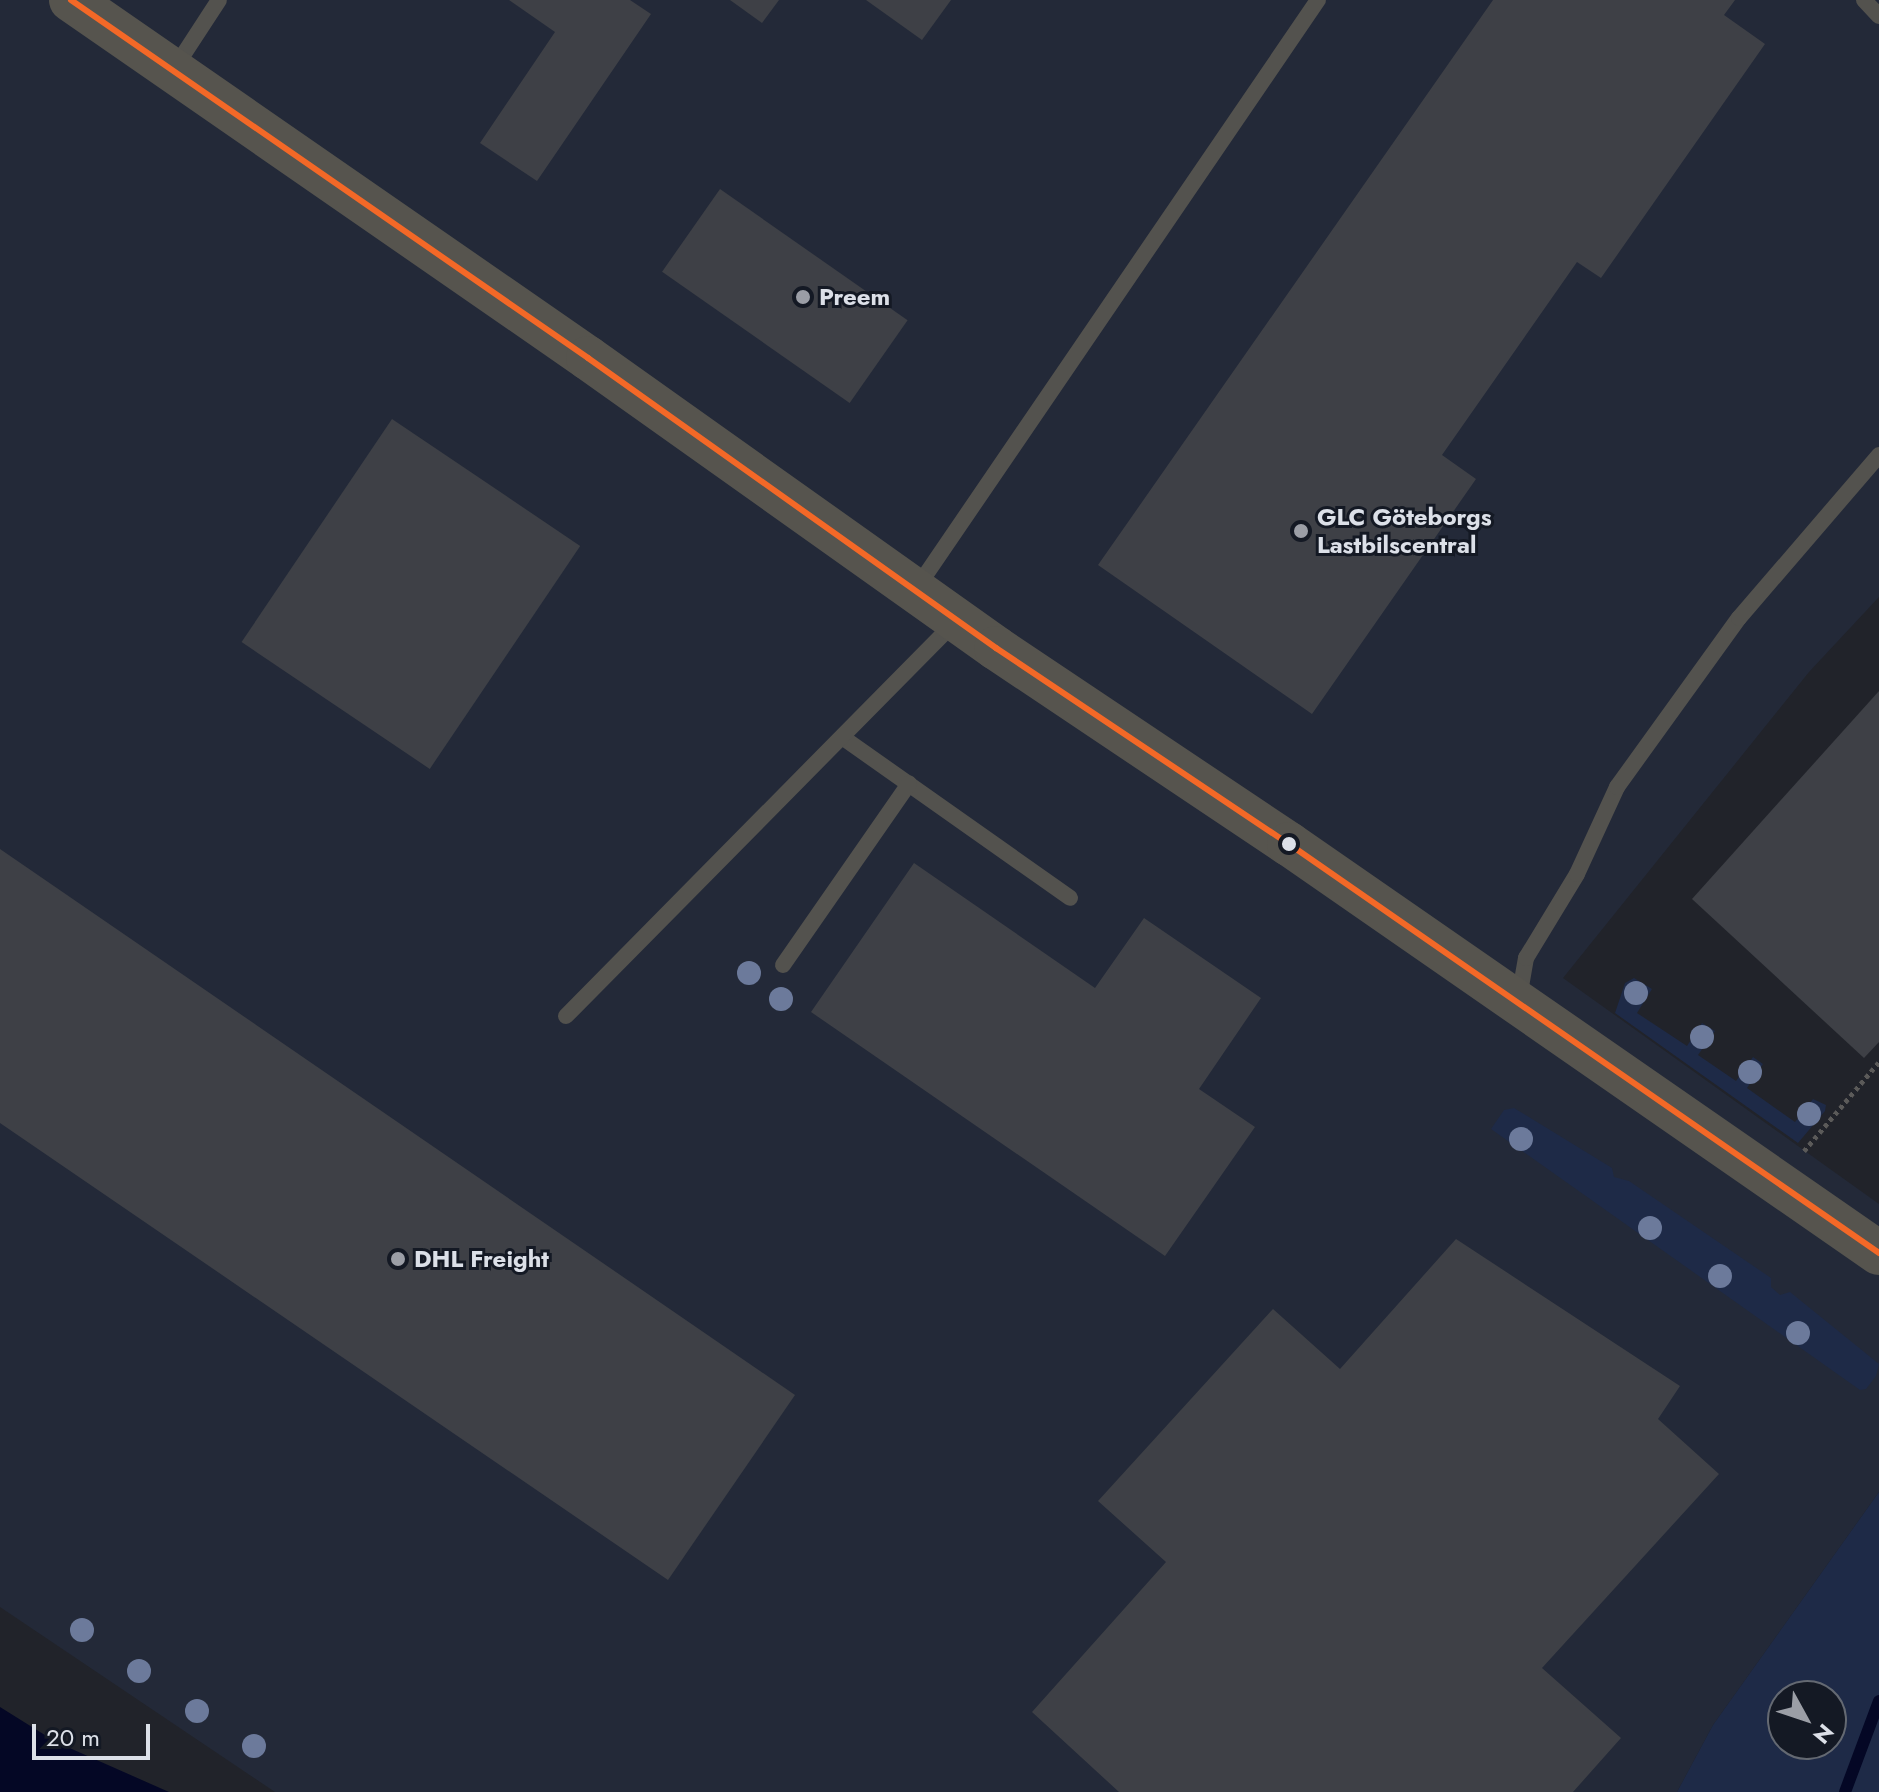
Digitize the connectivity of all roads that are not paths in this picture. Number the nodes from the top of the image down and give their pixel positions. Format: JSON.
{"nodes":[{"id":1,"x":71,"y":0,"type":"edge"},
{"id":2,"x":219,"y":0,"type":"edge"},
{"id":3,"x":1318,"y":0,"type":"edge"},
{"id":4,"x":1864,"y":0,"type":"edge"},
{"id":5,"x":1879,"y":16,"type":"edge"},
{"id":6,"x":173,"y":70,"type":"junction"},
{"id":7,"x":1879,"y":455,"type":"edge"},
{"id":8,"x":915,"y":590,"type":"junction"},
{"id":9,"x":957,"y":620,"type":"junction"},
{"id":10,"x":842,"y":737,"type":"junction"},
{"id":11,"x":909,"y":784,"type":"junction"},
{"id":12,"x":1070,"y":898,"type":"dead end"},
{"id":13,"x":783,"y":965,"type":"dead end"},
{"id":14,"x":1518,"y":1002,"type":"junction"},
{"id":15,"x":566,"y":1016,"type":"dead end"},
{"id":16,"x":1879,"y":1253,"type":"edge"}],
"edges":[{"from":1,"to":6,"type":"street"},
{"from":2,"to":6,"type":"lane"},
{"from":3,"to":8,"type":"lane"},
{"from":4,"to":5,"type":"lane"},
{"from":6,"to":8,"type":"street"},
{"from":7,"to":14,"type":"lane"},
{"from":8,"to":9,"type":"street"},
{"from":9,"to":10,"type":"lane"},
{"from":9,"to":14,"type":"street"},
{"from":10,"to":11,"type":"lane"},
{"from":10,"to":15,"type":"lane"},
{"from":11,"to":12,"type":"lane"},
{"from":11,"to":13,"type":"lane"},
{"from":14,"to":16,"type":"street"}]}
